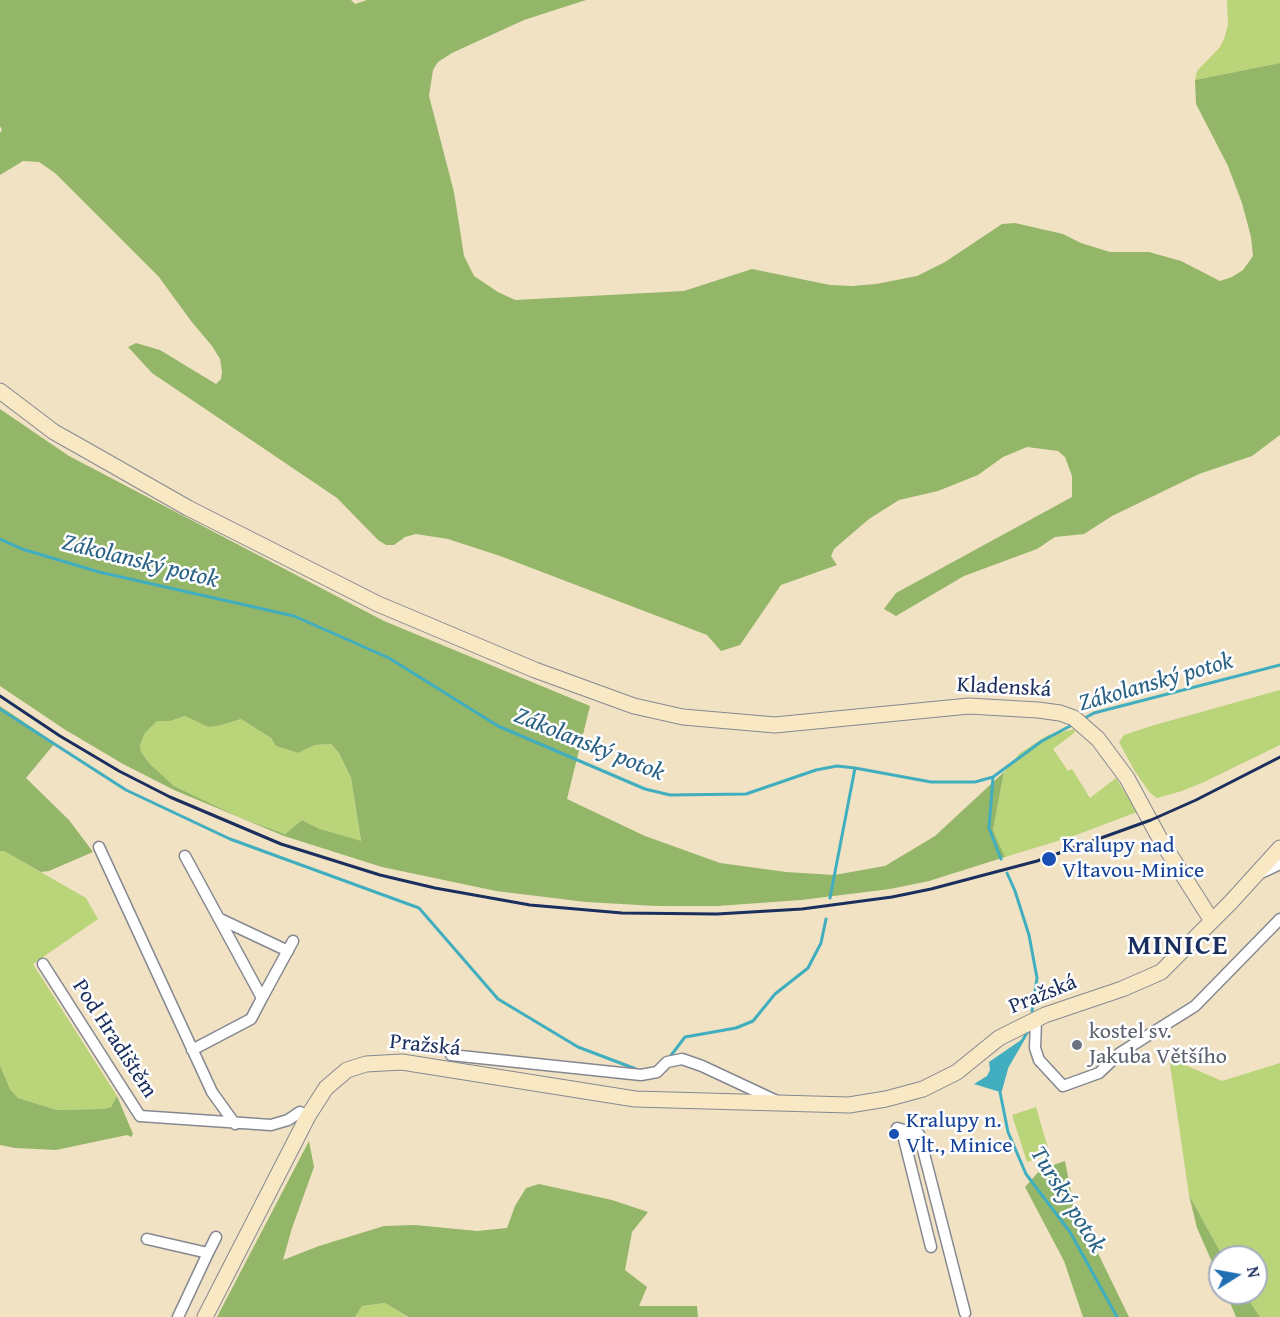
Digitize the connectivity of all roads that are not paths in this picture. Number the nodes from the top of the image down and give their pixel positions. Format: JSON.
{"nodes":[{"id":1,"x":0,"y":391,"type":"edge"},
{"id":2,"x":99,"y":847,"type":"dead end"},
{"id":3,"x":1280,"y":848,"type":"edge"},
{"id":4,"x":185,"y":856,"type":"dead end"},
{"id":5,"x":1280,"y":864,"type":"edge"},
{"id":6,"x":1255,"y":876,"type":"junction"},
{"id":7,"x":219,"y":919,"type":"junction"},
{"id":8,"x":1280,"y":919,"type":"edge"},
{"id":9,"x":1212,"y":921,"type":"junction"},
{"id":10,"x":43,"y":964,"type":"dead end"},
{"id":11,"x":262,"y":998,"type":"junction"},
{"id":12,"x":1036,"y":1020,"type":"junction"},
{"id":13,"x":192,"y":1050,"type":"junction"},
{"id":14,"x":451,"y":1055,"type":"dead end"},
{"id":15,"x":784,"y":1105,"type":"junction"},
{"id":16,"x":304,"y":1114,"type":"junction"},
{"id":17,"x":235,"y":1124,"type":"junction"},
{"id":18,"x":897,"y":1128,"type":"dead end"},
{"id":19,"x":909,"y":1131,"type":"junction"},
{"id":20,"x":216,"y":1237,"type":"dead end"},
{"id":21,"x":147,"y":1239,"type":"dead end"},
{"id":22,"x":931,"y":1247,"type":"dead end"},
{"id":23,"x":208,"y":1253,"type":"junction"},
{"id":24,"x":965,"y":1313,"type":"dead end"},
{"id":25,"x":178,"y":1317,"type":"edge"},
{"id":26,"x":205,"y":1317,"type":"edge"}],
"edges":[{"from":1,"to":9,"type":"main road","name":"Kladenská"},
{"from":2,"to":13,"type":"street"},
{"from":3,"to":6,"type":"main road","name":"Pražská"},
{"from":4,"to":7,"type":"street"},
{"from":5,"to":6,"type":"street"},
{"from":6,"to":9,"type":"main road","name":"Pražská"},
{"from":7,"to":11,"type":"street"},
{"from":7,"to":11,"type":"street"},
{"from":8,"to":12,"type":"street"},
{"from":9,"to":12,"type":"main road","name":"Pražská"},
{"from":10,"to":17,"type":"street","name":"Pod Hradištěm"},
{"from":11,"to":13,"type":"street"},
{"from":12,"to":15,"type":"main road","name":"Pražská"},
{"from":13,"to":17,"type":"street"},
{"from":14,"to":15,"type":"street","name":"Pražská"},
{"from":15,"to":16,"type":"main road","name":"Pražská"},
{"from":16,"to":17,"type":"street","name":"Pod Hradištěm"},
{"from":16,"to":26,"type":"main road","name":"Pražská"},
{"from":18,"to":19,"type":"street"},
{"from":19,"to":22,"type":"street"},
{"from":19,"to":24,"type":"street"},
{"from":20,"to":23,"type":"street"},
{"from":21,"to":23,"type":"street"},
{"from":23,"to":25,"type":"street"}]}
